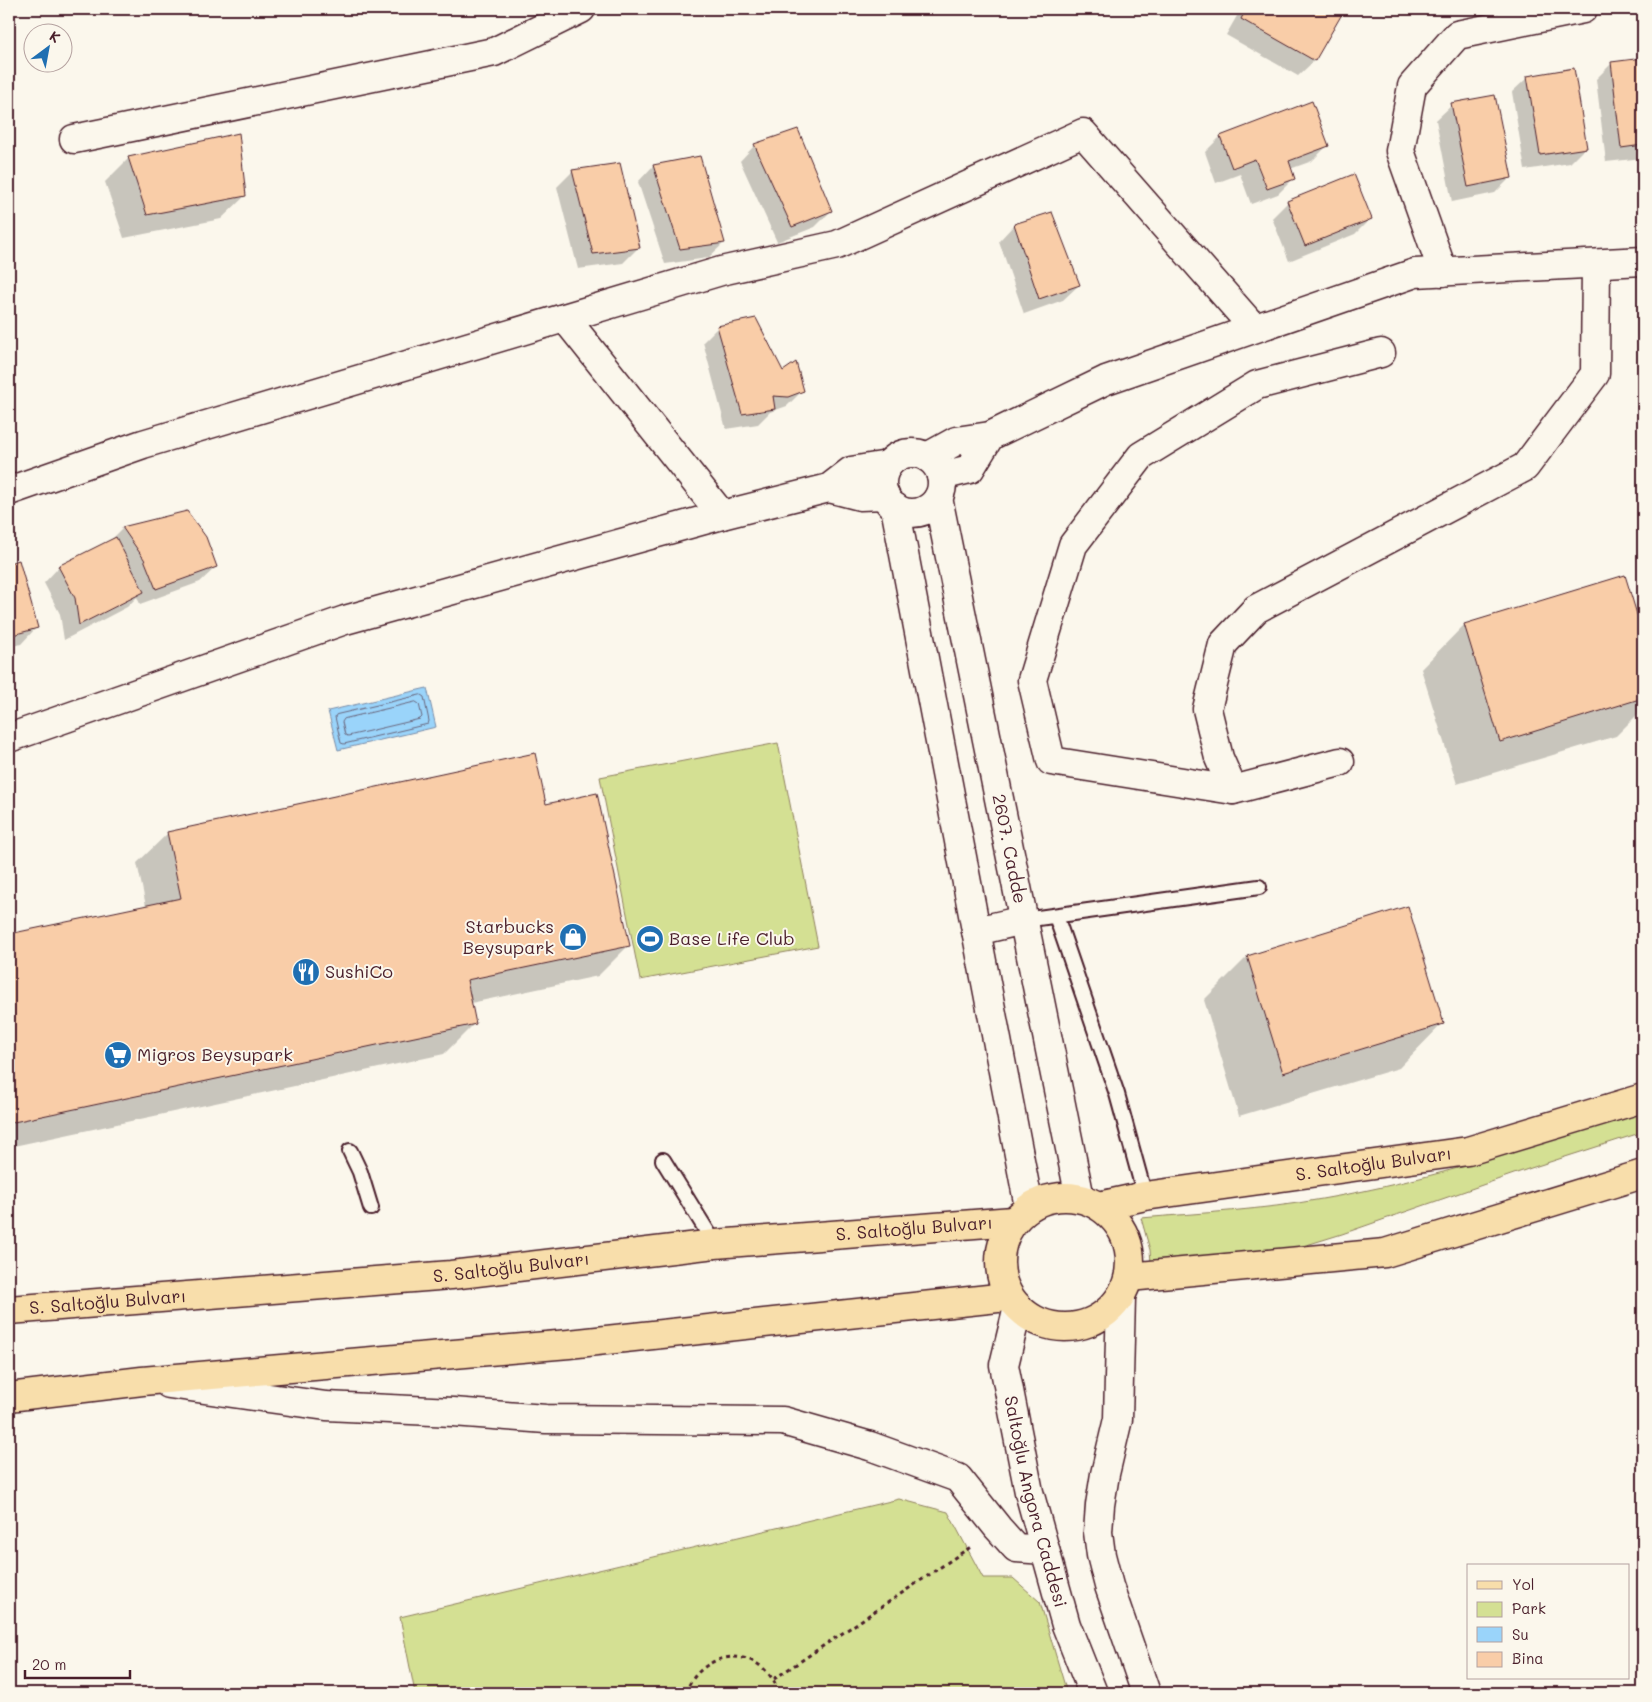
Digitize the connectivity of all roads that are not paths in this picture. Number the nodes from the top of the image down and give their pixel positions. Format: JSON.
{"nodes":[{"id":1,"x":581,"y":9,"type":"edge"},
{"id":2,"x":1584,"y":9,"type":"edge"},
{"id":3,"x":74,"y":139,"type":"dead end"},
{"id":4,"x":1643,"y":261,"type":"edge"},
{"id":5,"x":1596,"y":264,"type":"junction"},
{"id":6,"x":1443,"y":272,"type":"junction"},
{"id":7,"x":565,"y":318,"type":"junction"},
{"id":8,"x":1254,"y":328,"type":"junction"},
{"id":9,"x":1381,"y":353,"type":"dead end"},
{"id":10,"x":888,"y":465,"type":"junction"},
{"id":11,"x":935,"y":477,"type":"junction"},
{"id":12,"x":829,"y":488,"type":"junction"},
{"id":13,"x":9,"y":491,"type":"edge"},
{"id":14,"x":890,"y":501,"type":"junction"},
{"id":15,"x":722,"y":514,"type":"junction"},
{"id":16,"x":9,"y":738,"type":"edge"},
{"id":17,"x":1340,"y":762,"type":"dead end"},
{"id":18,"x":1233,"y":790,"type":"junction"},
{"id":19,"x":1260,"y":887,"type":"dead end"},
{"id":20,"x":1056,"y":916,"type":"junction"},
{"id":21,"x":1024,"y":920,"type":"junction"},
{"id":22,"x":976,"y":931,"type":"junction"},
{"id":23,"x":1643,"y":1098,"type":"edge"},
{"id":24,"x":350,"y":1151,"type":"dead end"},
{"id":25,"x":663,"y":1160,"type":"dead end"},
{"id":26,"x":1643,"y":1174,"type":"edge"},
{"id":27,"x":1145,"y":1196,"type":"junction"},
{"id":28,"x":1089,"y":1202,"type":"junction"},
{"id":29,"x":371,"y":1208,"type":"dead end"},
{"id":30,"x":1021,"y":1214,"type":"junction"},
{"id":31,"x":715,"y":1244,"type":"junction"},
{"id":32,"x":1125,"y":1287,"type":"junction"},
{"id":33,"x":1012,"y":1302,"type":"junction"},
{"id":34,"x":9,"y":1310,"type":"edge"},
{"id":35,"x":142,"y":1381,"type":"junction"},
{"id":36,"x":9,"y":1397,"type":"edge"},
{"id":37,"x":1045,"y":1550,"type":"junction"},
{"id":38,"x":1093,"y":1693,"type":"edge"},
{"id":39,"x":1146,"y":1693,"type":"edge"}],
"edges":[{"from":1,"to":3,"type":"street"},
{"from":2,"to":6,"type":"street"},
{"from":4,"to":5,"type":"street"},
{"from":5,"to":6,"type":"street"},
{"from":5,"to":18,"type":"street"},
{"from":6,"to":8,"type":"street"},
{"from":7,"to":8,"type":"street"},
{"from":7,"to":13,"type":"street"},
{"from":7,"to":15,"type":"street"},
{"from":8,"to":11,"type":"street"},
{"from":9,"to":18,"type":"street"},
{"from":10,"to":11,"type":"street"},
{"from":10,"to":12,"type":"street"},
{"from":10,"to":14,"type":"street"},
{"from":11,"to":14,"type":"street"},
{"from":11,"to":21,"type":"street","name":"2607. Cadde"},
{"from":12,"to":14,"type":"street"},
{"from":12,"to":15,"type":"street"},
{"from":14,"to":22,"type":"street"},
{"from":15,"to":16,"type":"street"},
{"from":17,"to":18,"type":"street"},
{"from":19,"to":20,"type":"lane"},
{"from":20,"to":21,"type":"lane"},
{"from":20,"to":27,"type":"lane"},
{"from":21,"to":22,"type":"street"},
{"from":21,"to":28,"type":"street","name":"2607. Cadde"},
{"from":22,"to":30,"type":"street"},
{"from":23,"to":27,"type":"main road","name":"S. Saltoğlu Bulvarı"},
{"from":24,"to":29,"type":"lane"},
{"from":25,"to":31,"type":"lane"},
{"from":26,"to":32,"type":"main road"},
{"from":27,"to":28,"type":"main road","name":"S. Saltoğlu Bulvarı"},
{"from":28,"to":30,"type":"main road","name":"S. Saltoğlu Bulvarı"},
{"from":28,"to":32,"type":"main road"},
{"from":30,"to":31,"type":"main road","name":"S. Saltoğlu Bulvarı"},
{"from":30,"to":33,"type":"main road","name":"S. Saltoğlu Bulvarı"},
{"from":31,"to":34,"type":"main road","name":"S. Saltoğlu Bulvarı"},
{"from":32,"to":33,"type":"main road"},
{"from":32,"to":39,"type":"street"},
{"from":33,"to":35,"type":"main road"},
{"from":33,"to":37,"type":"street","name":"Saltoğlu Angora Caddesi"},
{"from":35,"to":36,"type":"main road"},
{"from":35,"to":37,"type":"street"},
{"from":37,"to":38,"type":"street","name":"Saltoğlu Angora Caddesi"}]}
